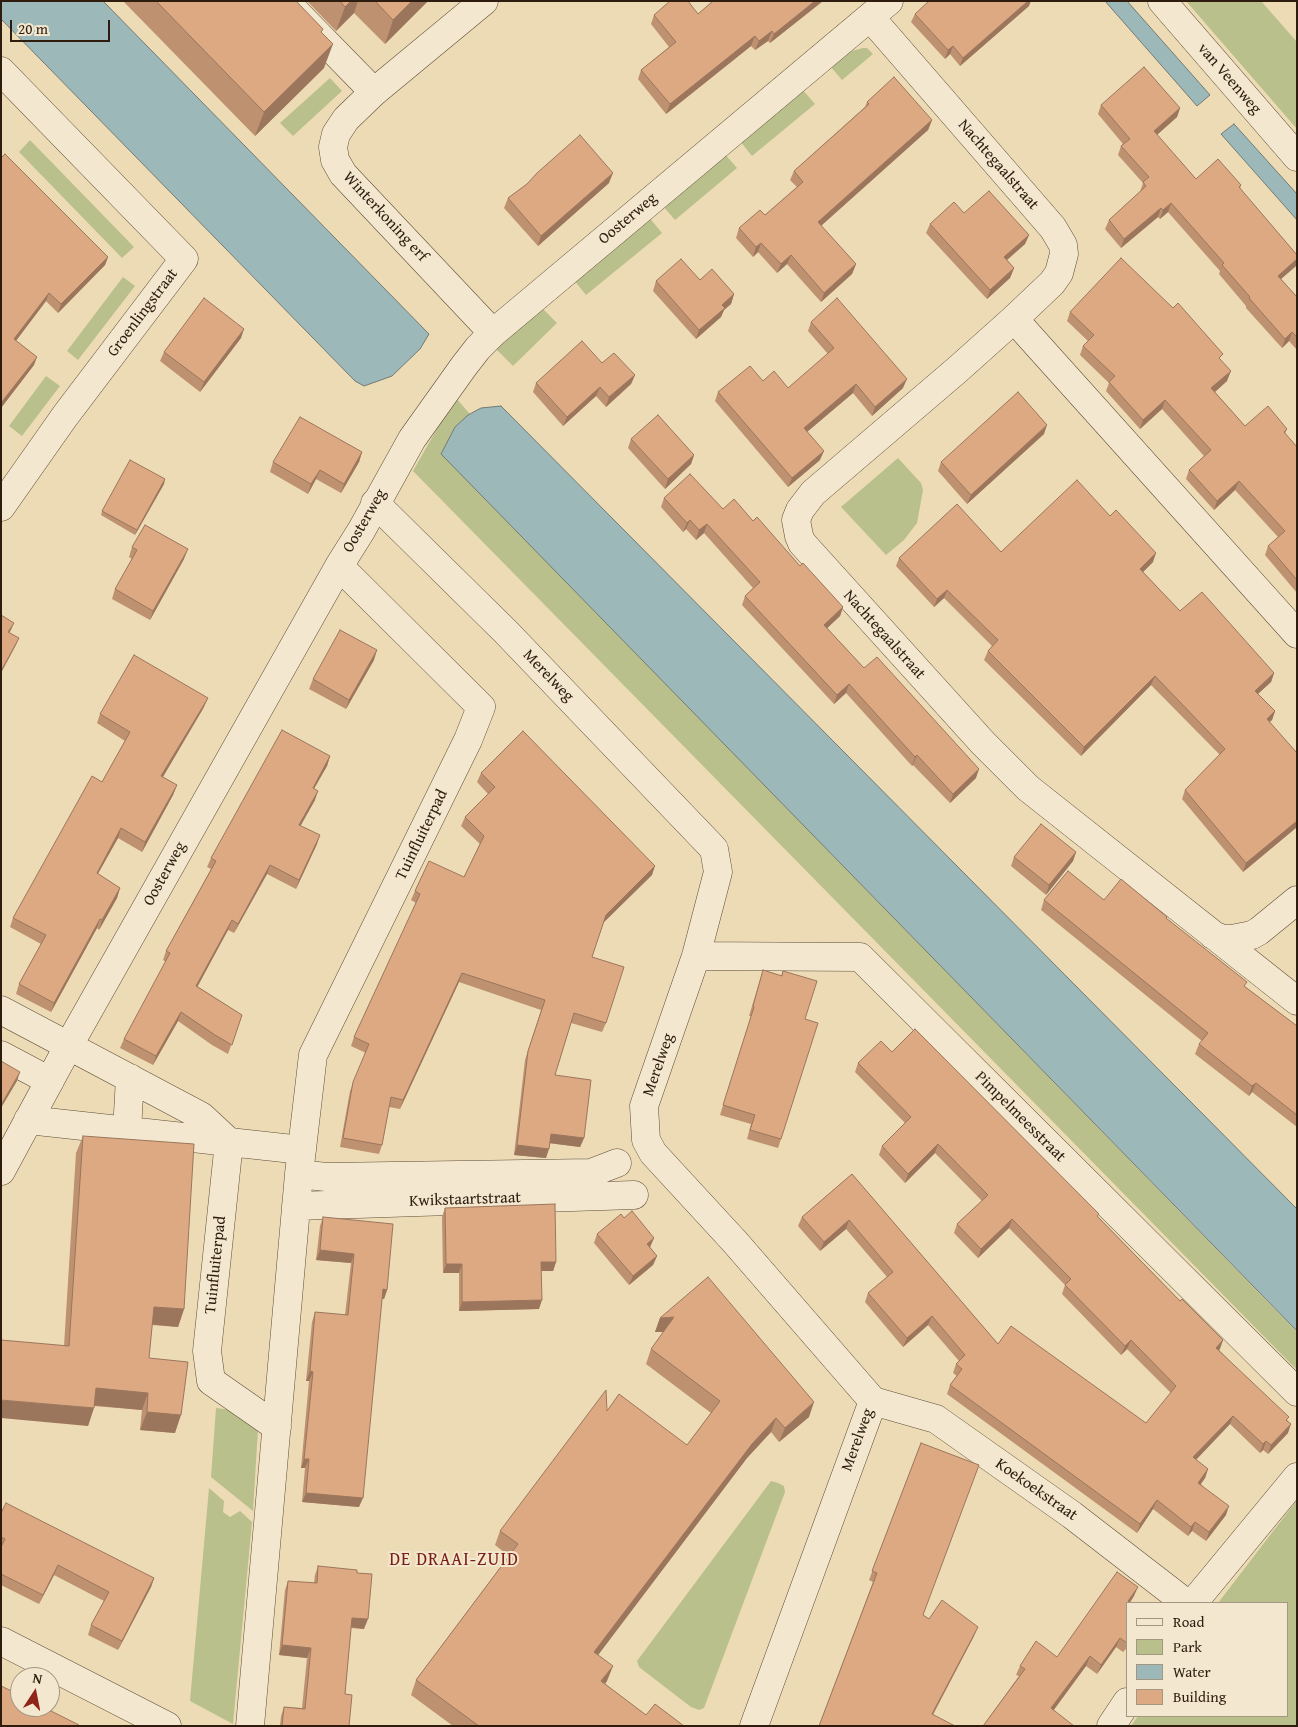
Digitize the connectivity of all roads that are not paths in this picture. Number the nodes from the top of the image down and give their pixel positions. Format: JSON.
{"nodes":[{"id":1,"x":285,"y":1,"type":"edge"},
{"id":2,"x":484,"y":1,"type":"edge"},
{"id":3,"x":1162,"y":1,"type":"edge"},
{"id":4,"x":879,"y":9,"type":"edge"},
{"id":5,"x":1,"y":71,"type":"edge"},
{"id":6,"x":374,"y":92,"type":"junction"},
{"id":7,"x":1297,"y":157,"type":"edge"},
{"id":8,"x":1014,"y":319,"type":"junction"},
{"id":9,"x":494,"y":332,"type":"junction"},
{"id":10,"x":375,"y":503,"type":"junction"},
{"id":11,"x":1,"y":507,"type":"edge"},
{"id":12,"x":339,"y":566,"type":"junction"},
{"id":13,"x":1297,"y":634,"type":"edge"},
{"id":14,"x":1297,"y":900,"type":"edge"},
{"id":15,"x":1212,"y":935,"type":"junction"},
{"id":16,"x":696,"y":956,"type":"junction"},
{"id":17,"x":1297,"y":1001,"type":"edge"},
{"id":18,"x":1,"y":1010,"type":"edge"},
{"id":19,"x":69,"y":1045,"type":"junction"},
{"id":20,"x":1,"y":1055,"type":"edge"},
{"id":21,"x":130,"y":1078,"type":"junction"},
{"id":22,"x":50,"y":1081,"type":"junction"},
{"id":23,"x":28,"y":1120,"type":"junction"},
{"id":24,"x":127,"y":1131,"type":"junction"},
{"id":25,"x":229,"y":1142,"type":"junction"},
{"id":26,"x":300,"y":1162,"type":"junction"},
{"id":27,"x":617,"y":1163,"type":"dead end"},
{"id":28,"x":1,"y":1171,"type":"edge"},
{"id":29,"x":523,"y":1186,"type":"junction"},
{"id":30,"x":469,"y":1188,"type":"junction"},
{"id":31,"x":634,"y":1196,"type":"dead end"},
{"id":32,"x":296,"y":1206,"type":"junction"},
{"id":33,"x":1297,"y":1392,"type":"edge"},
{"id":34,"x":873,"y":1401,"type":"junction"},
{"id":35,"x":276,"y":1427,"type":"junction"},
{"id":36,"x":1297,"y":1477,"type":"edge"},
{"id":37,"x":1185,"y":1602,"type":"edge"},
{"id":38,"x":1194,"y":1602,"type":"edge"},
{"id":39,"x":1,"y":1641,"type":"edge"},
{"id":40,"x":1126,"y":1704,"type":"edge"},
{"id":41,"x":167,"y":1726,"type":"edge"},
{"id":42,"x":250,"y":1726,"type":"edge"},
{"id":43,"x":754,"y":1726,"type":"edge"},
{"id":44,"x":1111,"y":1726,"type":"edge"}],
"edges":[{"from":1,"to":6,"type":"street"},
{"from":2,"to":6,"type":"street","name":"Winterkoning erf"},
{"from":3,"to":7,"type":"street","name":"van Veenweg"},
{"from":4,"to":8,"type":"street","name":"Nachtegaalstraat"},
{"from":4,"to":9,"type":"street","name":"Oosterweg"},
{"from":5,"to":11,"type":"street","name":"Groenlingstraat"},
{"from":6,"to":9,"type":"street","name":"Winterkoning erf"},
{"from":8,"to":13,"type":"street"},
{"from":8,"to":15,"type":"street","name":"Nachtegaalstraat"},
{"from":9,"to":10,"type":"street","name":"Oosterweg"},
{"from":10,"to":12,"type":"street","name":"Oosterweg"},
{"from":10,"to":16,"type":"street","name":"Merelweg"},
{"from":12,"to":19,"type":"street","name":"Oosterweg"},
{"from":12,"to":26,"type":"street","name":"Tuinfluiterpad"},
{"from":14,"to":15,"type":"street"},
{"from":15,"to":17,"type":"street","name":"Nachtegaalstraat"},
{"from":16,"to":33,"type":"street","name":"Pimpelmeesstraat"},
{"from":16,"to":34,"type":"street","name":"Merelweg"},
{"from":18,"to":19,"type":"street"},
{"from":19,"to":21,"type":"street"},
{"from":19,"to":22,"type":"street","name":"Oosterweg"},
{"from":20,"to":22,"type":"street"},
{"from":21,"to":24,"type":"street"},
{"from":21,"to":25,"type":"street"},
{"from":22,"to":23,"type":"street","name":"Oosterweg"},
{"from":23,"to":24,"type":"street"},
{"from":23,"to":28,"type":"street","name":"Oosterweg"},
{"from":24,"to":25,"type":"street"},
{"from":25,"to":26,"type":"street"},
{"from":25,"to":35,"type":"street","name":"Tuinfluiterpad"},
{"from":26,"to":30,"type":"street","name":"Kwikstaartstraat"},
{"from":26,"to":32,"type":"street","name":"Tuinfluiterpad"},
{"from":27,"to":29,"type":"street","name":"Kwikstaartstraat"},
{"from":29,"to":30,"type":"street","name":"Kwikstaartstraat"},
{"from":29,"to":31,"type":"street","name":"Kwikstaartstraat"},
{"from":30,"to":32,"type":"street","name":"Kwikstaartstraat"},
{"from":32,"to":35,"type":"street","name":"Tuinfluiterpad"},
{"from":34,"to":37,"type":"street","name":"Koekoekstraat"},
{"from":34,"to":43,"type":"street","name":"Merelweg"},
{"from":35,"to":42,"type":"street","name":"Tuinfluiterpad"},
{"from":36,"to":38,"type":"street"},
{"from":39,"to":41,"type":"street"},
{"from":40,"to":44,"type":"street"}]}
